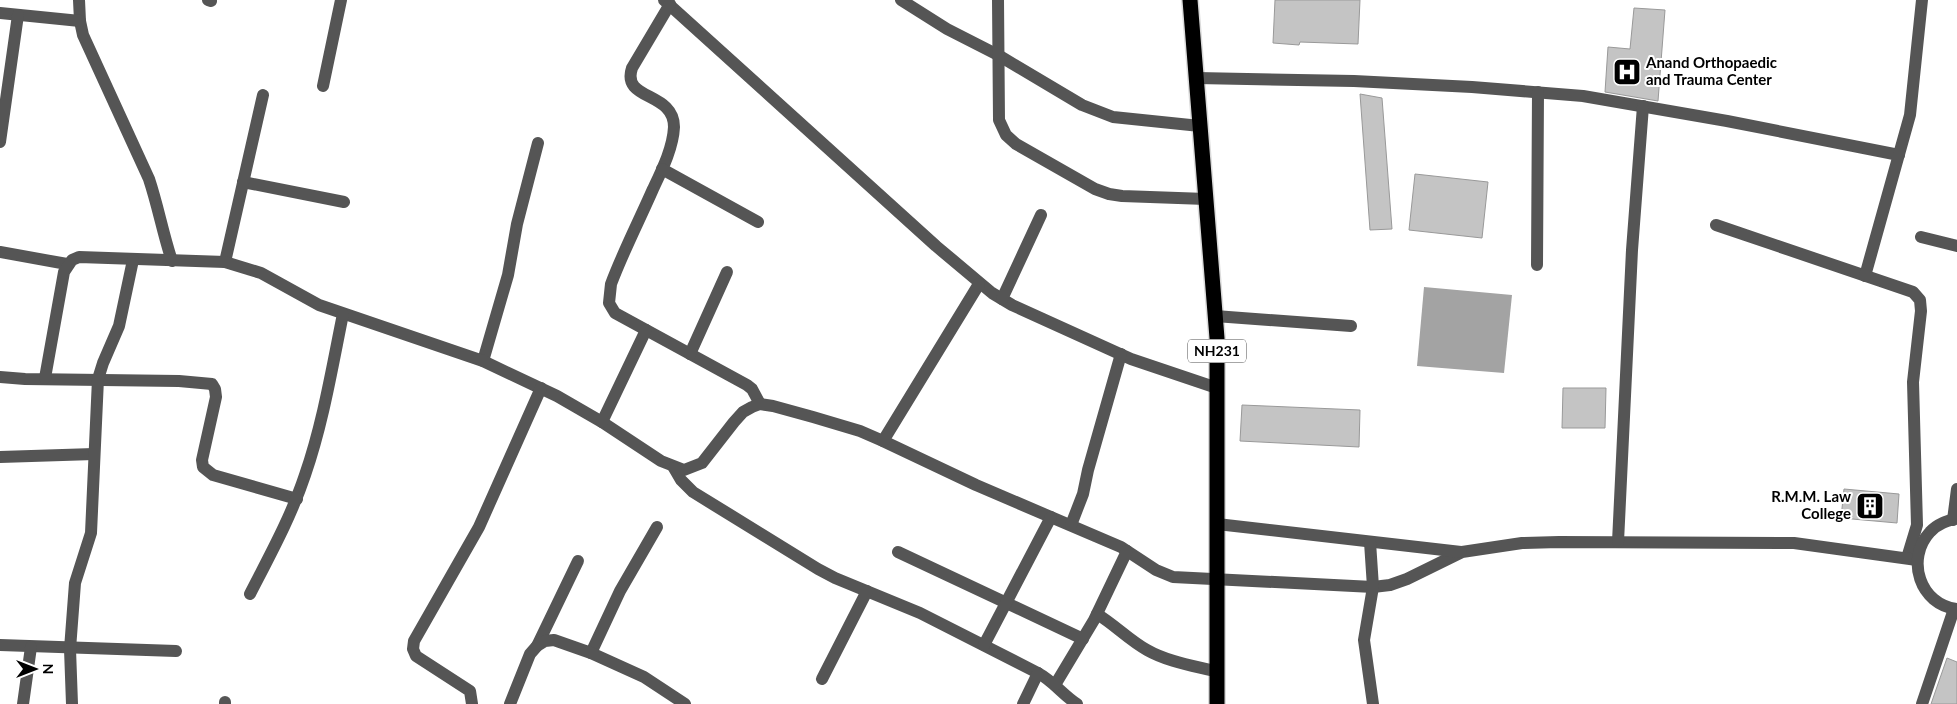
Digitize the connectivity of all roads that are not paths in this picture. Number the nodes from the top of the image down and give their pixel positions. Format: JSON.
{"nodes":[{"id":1,"x":79,"y":0,"type":"edge"},
{"id":2,"x":341,"y":0,"type":"edge"},
{"id":3,"x":901,"y":0,"type":"edge"},
{"id":4,"x":998,"y":0,"type":"edge"},
{"id":5,"x":1190,"y":0,"type":"edge"},
{"id":6,"x":1922,"y":0,"type":"edge"},
{"id":7,"x":667,"y":2,"type":"edge"},
{"id":8,"x":0,"y":13,"type":"edge"},
{"id":9,"x":18,"y":15,"type":"junction"},
{"id":10,"x":80,"y":21,"type":"junction"},
{"id":11,"x":998,"y":55,"type":"junction"},
{"id":12,"x":1197,"y":78,"type":"junction"},
{"id":13,"x":323,"y":86,"type":"dead end"},
{"id":14,"x":1538,"y":92,"type":"junction"},
{"id":15,"x":262,"y":95,"type":"dead end"},
{"id":16,"x":1643,"y":106,"type":"junction"},
{"id":17,"x":1200,"y":126,"type":"junction"},
{"id":18,"x":0,"y":142,"type":"edge"},
{"id":19,"x":538,"y":143,"type":"dead end"},
{"id":20,"x":1899,"y":155,"type":"junction"},
{"id":21,"x":662,"y":169,"type":"junction"},
{"id":22,"x":243,"y":182,"type":"junction"},
{"id":23,"x":1206,"y":199,"type":"junction"},
{"id":24,"x":344,"y":202,"type":"dead end"},
{"id":25,"x":1041,"y":215,"type":"dead end"},
{"id":26,"x":758,"y":222,"type":"dead end"},
{"id":27,"x":1716,"y":225,"type":"dead end"},
{"id":28,"x":1921,"y":237,"type":"dead end"},
{"id":29,"x":1957,"y":246,"type":"edge"},
{"id":30,"x":0,"y":252,"type":"edge"},
{"id":31,"x":133,"y":260,"type":"junction"},
{"id":32,"x":172,"y":261,"type":"junction"},
{"id":33,"x":225,"y":262,"type":"junction"},
{"id":34,"x":67,"y":264,"type":"junction"},
{"id":35,"x":1537,"y":265,"type":"dead end"},
{"id":36,"x":727,"y":272,"type":"dead end"},
{"id":37,"x":1865,"y":276,"type":"junction"},
{"id":38,"x":979,"y":284,"type":"junction"},
{"id":39,"x":1002,"y":299,"type":"junction"},
{"id":40,"x":343,"y":314,"type":"junction"},
{"id":41,"x":1215,"y":316,"type":"junction"},
{"id":42,"x":1351,"y":326,"type":"dead end"},
{"id":43,"x":646,"y":330,"type":"junction"},
{"id":44,"x":690,"y":354,"type":"junction"},
{"id":45,"x":1121,"y":354,"type":"junction"},
{"id":46,"x":483,"y":360,"type":"junction"},
{"id":47,"x":0,"y":377,"type":"edge"},
{"id":48,"x":45,"y":378,"type":"junction"},
{"id":49,"x":98,"y":379,"type":"junction"},
{"id":50,"x":541,"y":388,"type":"junction"},
{"id":51,"x":1217,"y":388,"type":"junction"},
{"id":52,"x":760,"y":404,"type":"junction"},
{"id":53,"x":602,"y":422,"type":"junction"},
{"id":54,"x":883,"y":441,"type":"junction"},
{"id":55,"x":94,"y":454,"type":"junction"},
{"id":56,"x":0,"y":457,"type":"edge"},
{"id":57,"x":674,"y":468,"type":"junction"},
{"id":58,"x":1957,"y":489,"type":"edge"},
{"id":59,"x":297,"y":499,"type":"junction"},
{"id":60,"x":1051,"y":517,"type":"junction"},
{"id":61,"x":1955,"y":519,"type":"edge"},
{"id":62,"x":1217,"y":524,"type":"junction"},
{"id":63,"x":1071,"y":525,"type":"junction"},
{"id":64,"x":657,"y":527,"type":"dead end"},
{"id":65,"x":1370,"y":542,"type":"junction"},
{"id":66,"x":1618,"y":542,"type":"junction"},
{"id":67,"x":1126,"y":551,"type":"junction"},
{"id":68,"x":898,"y":552,"type":"dead end"},
{"id":69,"x":1462,"y":552,"type":"junction"},
{"id":70,"x":1912,"y":559,"type":"junction"},
{"id":71,"x":578,"y":561,"type":"dead end"},
{"id":72,"x":1218,"y":580,"type":"junction"},
{"id":73,"x":1373,"y":587,"type":"junction"},
{"id":74,"x":867,"y":591,"type":"junction"},
{"id":75,"x":250,"y":594,"type":"dead end"},
{"id":76,"x":1007,"y":602,"type":"junction"},
{"id":77,"x":1956,"y":609,"type":"edge"},
{"id":78,"x":1096,"y":614,"type":"junction"},
{"id":79,"x":1083,"y":639,"type":"junction"},
{"id":80,"x":0,"y":645,"type":"edge"},
{"id":81,"x":984,"y":645,"type":"junction"},
{"id":82,"x":537,"y":646,"type":"junction"},
{"id":83,"x":31,"y":647,"type":"junction"},
{"id":84,"x":70,"y":649,"type":"junction"},
{"id":85,"x":176,"y":651,"type":"dead end"},
{"id":86,"x":591,"y":653,"type":"junction"},
{"id":87,"x":1218,"y":672,"type":"junction"},
{"id":88,"x":1038,"y":673,"type":"junction"},
{"id":89,"x":822,"y":679,"type":"dead end"},
{"id":90,"x":1055,"y":685,"type":"junction"},
{"id":91,"x":23,"y":704,"type":"edge"},
{"id":92,"x":72,"y":704,"type":"edge"},
{"id":93,"x":472,"y":704,"type":"edge"},
{"id":94,"x":510,"y":704,"type":"edge"},
{"id":95,"x":685,"y":704,"type":"edge"},
{"id":96,"x":1023,"y":704,"type":"edge"},
{"id":97,"x":1077,"y":704,"type":"edge"},
{"id":98,"x":1217,"y":704,"type":"edge"},
{"id":99,"x":1373,"y":704,"type":"edge"},
{"id":100,"x":1922,"y":704,"type":"edge"}],
"edges":[{"from":1,"to":10,"type":"street"},
{"from":2,"to":13,"type":"street"},
{"from":3,"to":11,"type":"street"},
{"from":4,"to":11,"type":"street"},
{"from":5,"to":12,"type":"highway","number":"NH231"},
{"from":6,"to":20,"type":"street"},
{"from":7,"to":21,"type":"street"},
{"from":7,"to":38,"type":"street"},
{"from":8,"to":9,"type":"street"},
{"from":9,"to":10,"type":"street"},
{"from":9,"to":18,"type":"street"},
{"from":10,"to":32,"type":"street"},
{"from":11,"to":17,"type":"street"},
{"from":11,"to":23,"type":"street"},
{"from":12,"to":14,"type":"street"},
{"from":12,"to":17,"type":"highway","number":"NH231"},
{"from":14,"to":16,"type":"street"},
{"from":14,"to":35,"type":"street"},
{"from":15,"to":22,"type":"street"},
{"from":16,"to":20,"type":"street"},
{"from":16,"to":66,"type":"street"},
{"from":17,"to":23,"type":"highway","number":"NH231"},
{"from":19,"to":46,"type":"street"},
{"from":20,"to":37,"type":"street"},
{"from":21,"to":26,"type":"street"},
{"from":21,"to":43,"type":"street"},
{"from":22,"to":24,"type":"street"},
{"from":22,"to":33,"type":"street"},
{"from":23,"to":41,"type":"highway","number":"NH231"},
{"from":25,"to":39,"type":"street"},
{"from":27,"to":37,"type":"street"},
{"from":28,"to":29,"type":"street"},
{"from":30,"to":34,"type":"street"},
{"from":31,"to":32,"type":"street"},
{"from":31,"to":34,"type":"street"},
{"from":31,"to":49,"type":"street"},
{"from":32,"to":33,"type":"street"},
{"from":33,"to":40,"type":"street"},
{"from":34,"to":48,"type":"street"},
{"from":36,"to":44,"type":"street"},
{"from":37,"to":70,"type":"street"},
{"from":38,"to":39,"type":"street"},
{"from":38,"to":54,"type":"street"},
{"from":39,"to":45,"type":"street"},
{"from":40,"to":46,"type":"street"},
{"from":40,"to":59,"type":"street"},
{"from":41,"to":42,"type":"street"},
{"from":41,"to":51,"type":"highway","number":"NH231"},
{"from":43,"to":44,"type":"street"},
{"from":43,"to":53,"type":"street"},
{"from":44,"to":52,"type":"street"},
{"from":45,"to":51,"type":"street"},
{"from":45,"to":63,"type":"street"},
{"from":46,"to":50,"type":"street"},
{"from":47,"to":48,"type":"street"},
{"from":48,"to":49,"type":"street"},
{"from":49,"to":55,"type":"street"},
{"from":49,"to":59,"type":"street"},
{"from":50,"to":53,"type":"street"},
{"from":50,"to":93,"type":"street"},
{"from":51,"to":62,"type":"highway","number":"NH231"},
{"from":52,"to":54,"type":"street"},
{"from":52,"to":57,"type":"street"},
{"from":53,"to":57,"type":"street"},
{"from":54,"to":60,"type":"street"},
{"from":55,"to":56,"type":"street"},
{"from":55,"to":84,"type":"street"},
{"from":57,"to":74,"type":"street"},
{"from":58,"to":61,"type":"street"},
{"from":59,"to":75,"type":"street"},
{"from":60,"to":63,"type":"street"},
{"from":60,"to":76,"type":"street"},
{"from":61,"to":70,"type":"street"},
{"from":62,"to":65,"type":"street"},
{"from":62,"to":72,"type":"highway","number":"NH231"},
{"from":63,"to":67,"type":"street"},
{"from":64,"to":86,"type":"street"},
{"from":65,"to":69,"type":"street"},
{"from":65,"to":73,"type":"street"},
{"from":66,"to":69,"type":"street"},
{"from":66,"to":70,"type":"street"},
{"from":67,"to":72,"type":"street"},
{"from":67,"to":78,"type":"street"},
{"from":68,"to":76,"type":"street"},
{"from":69,"to":73,"type":"street"},
{"from":70,"to":77,"type":"street"},
{"from":71,"to":82,"type":"street"},
{"from":72,"to":73,"type":"street"},
{"from":72,"to":87,"type":"highway","number":"NH231"},
{"from":73,"to":99,"type":"street"},
{"from":74,"to":81,"type":"street"},
{"from":74,"to":89,"type":"street"},
{"from":76,"to":79,"type":"street"},
{"from":76,"to":81,"type":"street"},
{"from":77,"to":100,"type":"street"},
{"from":78,"to":79,"type":"street"},
{"from":78,"to":87,"type":"street"},
{"from":79,"to":90,"type":"street"},
{"from":80,"to":83,"type":"street"},
{"from":81,"to":88,"type":"street"},
{"from":82,"to":86,"type":"street"},
{"from":82,"to":94,"type":"street"},
{"from":83,"to":84,"type":"street"},
{"from":83,"to":91,"type":"street"},
{"from":84,"to":85,"type":"street"},
{"from":84,"to":92,"type":"street"},
{"from":86,"to":95,"type":"street"},
{"from":87,"to":98,"type":"highway","number":"NH231"},
{"from":88,"to":90,"type":"street"},
{"from":88,"to":96,"type":"street"},
{"from":90,"to":97,"type":"street"}]}
